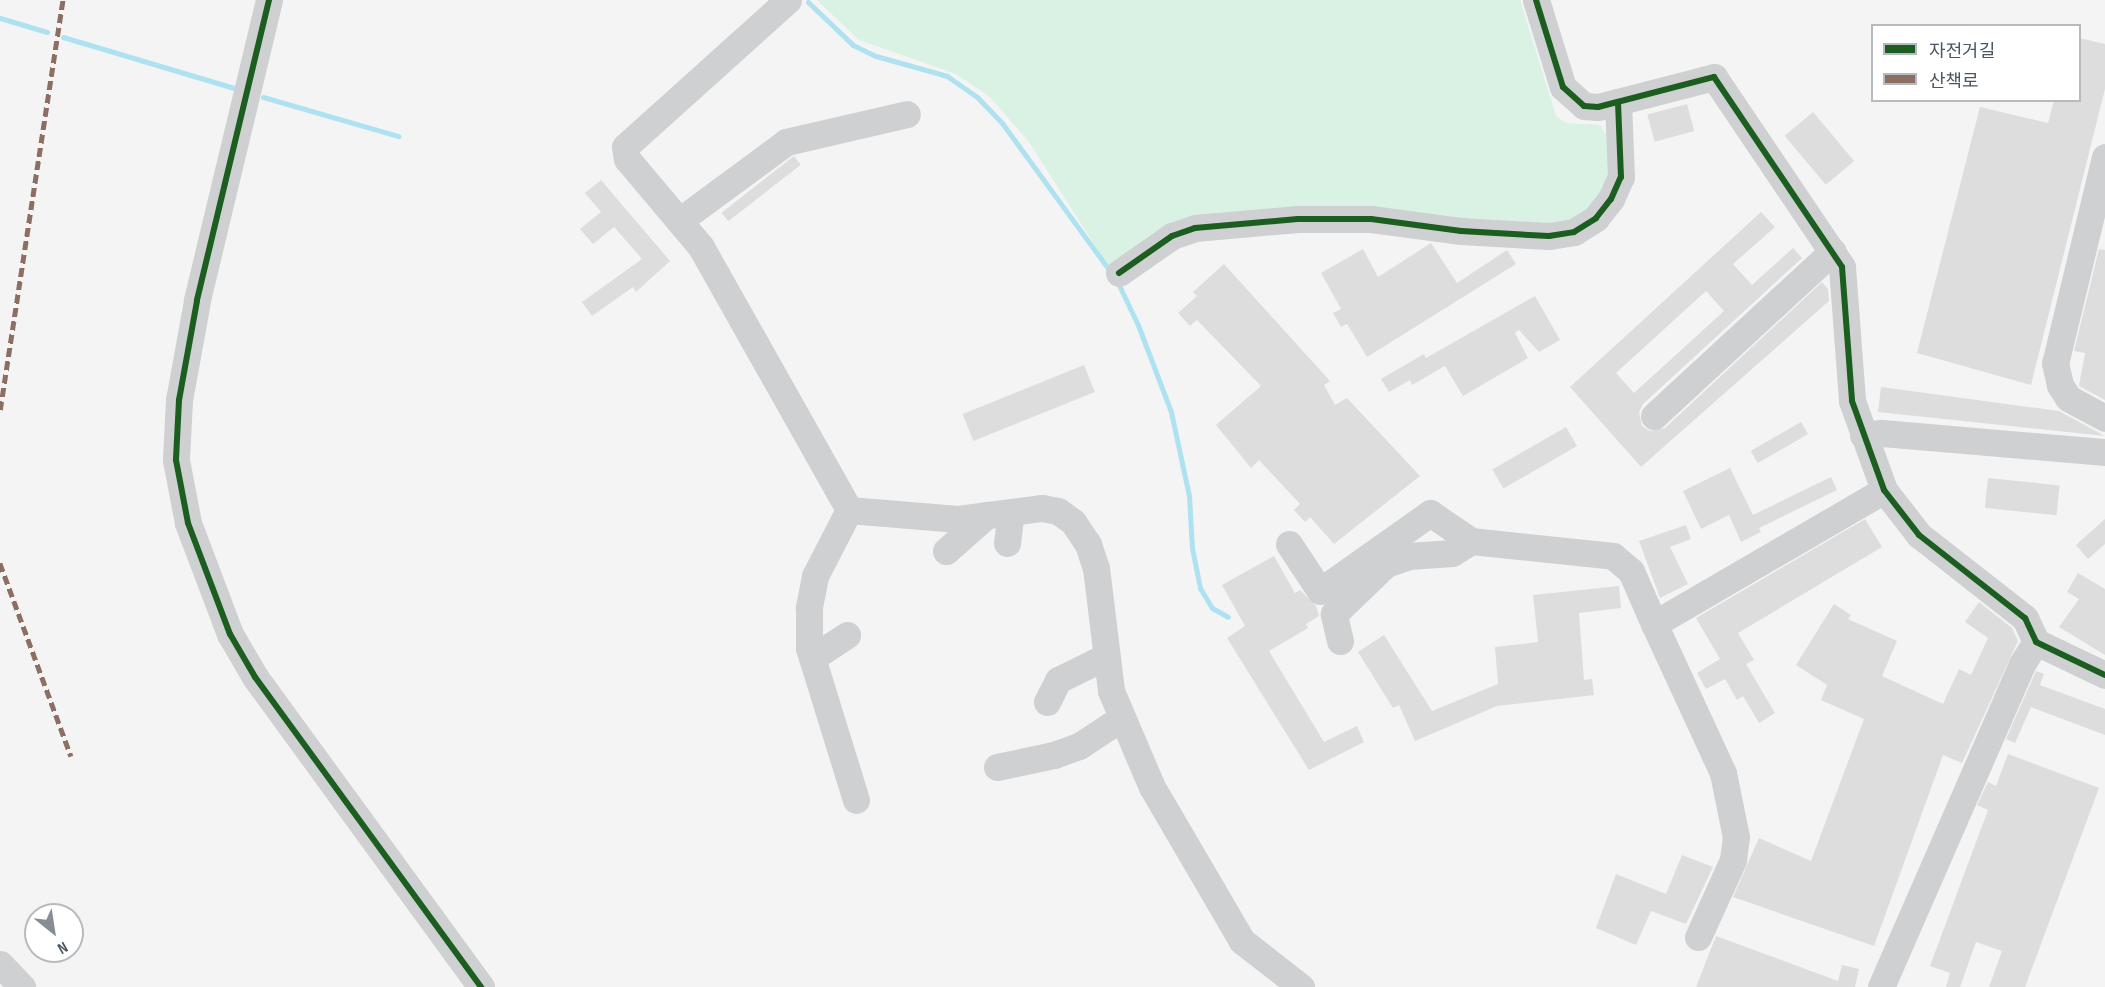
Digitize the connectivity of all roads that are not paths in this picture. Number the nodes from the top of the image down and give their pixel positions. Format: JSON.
{"nodes":[{"id":1,"x":269,"y":0,"type":"edge"},
{"id":2,"x":788,"y":0,"type":"edge"},
{"id":3,"x":1536,"y":0,"type":"edge"},
{"id":4,"x":1618,"y":102,"type":"junction"},
{"id":5,"x":907,"y":114,"type":"dead end"},
{"id":6,"x":2105,"y":157,"type":"edge"},
{"id":7,"x":679,"y":221,"type":"junction"},
{"id":8,"x":1833,"y":251,"type":"junction"},
{"id":9,"x":1119,"y":273,"type":"dead end"},
{"id":10,"x":1654,"y":416,"type":"dead end"},
{"id":11,"x":2105,"y":418,"type":"edge"},
{"id":12,"x":1863,"y":435,"type":"junction"},
{"id":13,"x":2105,"y":452,"type":"edge"},
{"id":14,"x":1884,"y":490,"type":"junction"},
{"id":15,"x":849,"y":510,"type":"junction"},
{"id":16,"x":999,"y":514,"type":"junction"},
{"id":17,"x":1471,"y":541,"type":"junction"},
{"id":18,"x":1007,"y":543,"type":"dead end"},
{"id":19,"x":1289,"y":544,"type":"dead end"},
{"id":20,"x":946,"y":551,"type":"dead end"},
{"id":21,"x":1654,"y":624,"type":"junction"},
{"id":22,"x":847,"y":635,"type":"dead end"},
{"id":23,"x":1340,"y":641,"type":"dead end"},
{"id":24,"x":2036,"y":642,"type":"junction"},
{"id":25,"x":1105,"y":657,"type":"junction"},
{"id":26,"x":813,"y":658,"type":"junction"},
{"id":27,"x":2105,"y":675,"type":"edge"},
{"id":28,"x":1047,"y":702,"type":"dead end"},
{"id":29,"x":1120,"y":719,"type":"junction"},
{"id":30,"x":997,"y":767,"type":"dead end"},
{"id":31,"x":861,"y":793,"type":"dead end"},
{"id":32,"x":1698,"y":937,"type":"dead end"},
{"id":33,"x":0,"y":964,"type":"edge"},
{"id":34,"x":22,"y":987,"type":"edge"},
{"id":35,"x":481,"y":987,"type":"edge"},
{"id":36,"x":1301,"y":987,"type":"edge"},
{"id":37,"x":1881,"y":987,"type":"edge"}],
"edges":[{"from":1,"to":35,"type":"street"},
{"from":2,"to":7,"type":"street"},
{"from":3,"to":4,"type":"street"},
{"from":4,"to":8,"type":"street"},
{"from":4,"to":9,"type":"street"},
{"from":5,"to":7,"type":"street"},
{"from":6,"to":11,"type":"street"},
{"from":7,"to":15,"type":"street"},
{"from":8,"to":10,"type":"street"},
{"from":8,"to":12,"type":"street"},
{"from":12,"to":13,"type":"street"},
{"from":12,"to":14,"type":"street"},
{"from":14,"to":21,"type":"street"},
{"from":14,"to":24,"type":"street"},
{"from":15,"to":16,"type":"street"},
{"from":15,"to":26,"type":"street"},
{"from":16,"to":18,"type":"street"},
{"from":16,"to":20,"type":"street"},
{"from":16,"to":25,"type":"street"},
{"from":17,"to":19,"type":"street"},
{"from":17,"to":21,"type":"street"},
{"from":17,"to":23,"type":"street"},
{"from":21,"to":32,"type":"street"},
{"from":22,"to":26,"type":"street"},
{"from":24,"to":27,"type":"street"},
{"from":24,"to":37,"type":"street"},
{"from":25,"to":28,"type":"street"},
{"from":25,"to":29,"type":"street"},
{"from":26,"to":31,"type":"street"},
{"from":29,"to":30,"type":"street"},
{"from":29,"to":36,"type":"street"},
{"from":33,"to":34,"type":"street"}]}
